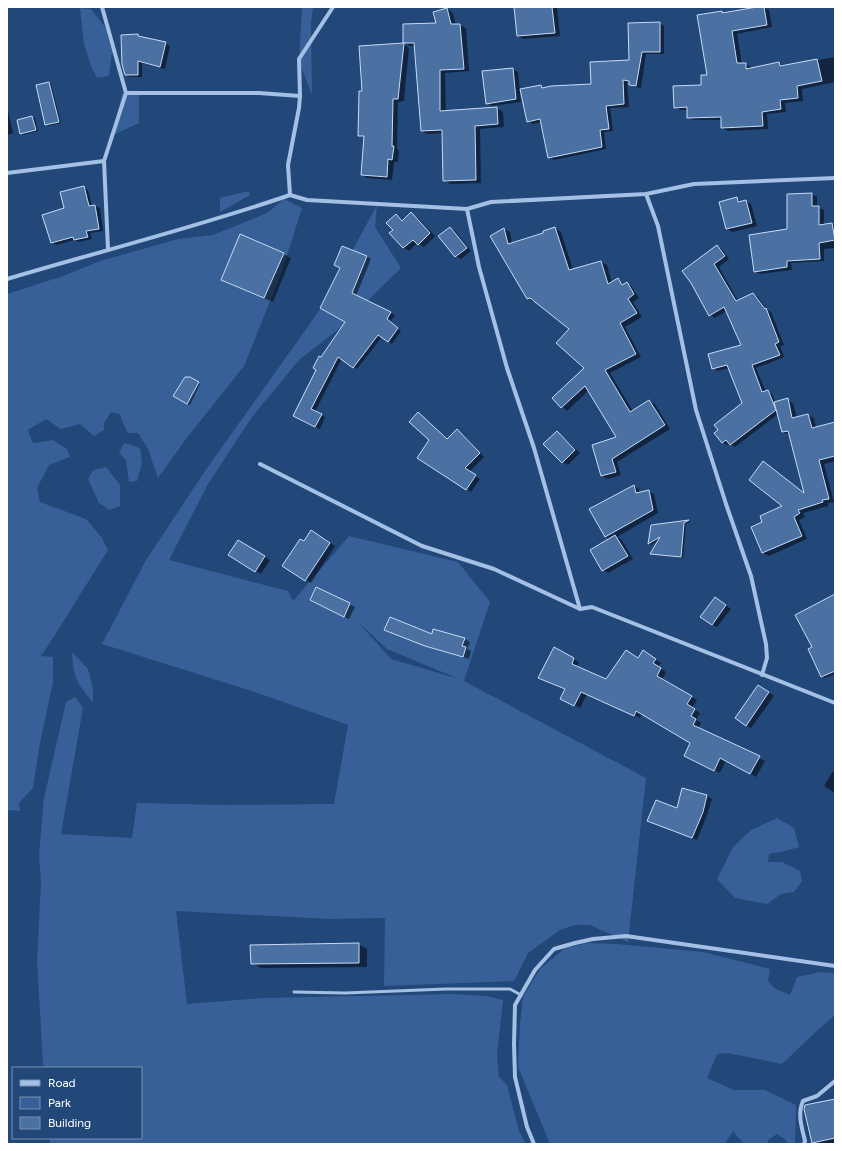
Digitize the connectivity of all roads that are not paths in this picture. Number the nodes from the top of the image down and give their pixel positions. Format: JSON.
{"nodes":[{"id":1,"x":102,"y":7,"type":"edge"},
{"id":2,"x":333,"y":7,"type":"edge"},
{"id":3,"x":126,"y":93,"type":"junction"},
{"id":4,"x":300,"y":96,"type":"junction"},
{"id":5,"x":104,"y":161,"type":"junction"},
{"id":6,"x":7,"y":173,"type":"edge"},
{"id":7,"x":835,"y":178,"type":"edge"},
{"id":8,"x":646,"y":194,"type":"junction"},
{"id":9,"x":290,"y":195,"type":"junction"},
{"id":10,"x":467,"y":209,"type":"junction"},
{"id":11,"x":108,"y":249,"type":"junction"},
{"id":12,"x":7,"y":279,"type":"edge"},
{"id":13,"x":260,"y":464,"type":"dead end"},
{"id":14,"x":580,"y":609,"type":"junction"},
{"id":15,"x":762,"y":675,"type":"junction"},
{"id":16,"x":835,"y":704,"type":"edge"},
{"id":17,"x":835,"y":966,"type":"edge"},
{"id":18,"x":294,"y":992,"type":"dead end"},
{"id":19,"x":521,"y":995,"type":"junction"},
{"id":20,"x":835,"y":1081,"type":"edge"},
{"id":21,"x":534,"y":1144,"type":"edge"},
{"id":22,"x":804,"y":1144,"type":"edge"}],
"edges":[{"from":1,"to":3,"type":"street"},
{"from":2,"to":4,"type":"street"},
{"from":3,"to":4,"type":"street"},
{"from":3,"to":5,"type":"street"},
{"from":4,"to":9,"type":"street"},
{"from":5,"to":6,"type":"street"},
{"from":5,"to":11,"type":"street"},
{"from":7,"to":8,"type":"street"},
{"from":8,"to":10,"type":"street"},
{"from":8,"to":15,"type":"street"},
{"from":9,"to":10,"type":"street"},
{"from":9,"to":11,"type":"street"},
{"from":10,"to":14,"type":"street"},
{"from":11,"to":12,"type":"street"},
{"from":13,"to":14,"type":"street"},
{"from":14,"to":15,"type":"street"},
{"from":15,"to":16,"type":"street"},
{"from":17,"to":19,"type":"street"},
{"from":18,"to":19,"type":"lane"},
{"from":19,"to":21,"type":"street"},
{"from":20,"to":22,"type":"street"}]}
